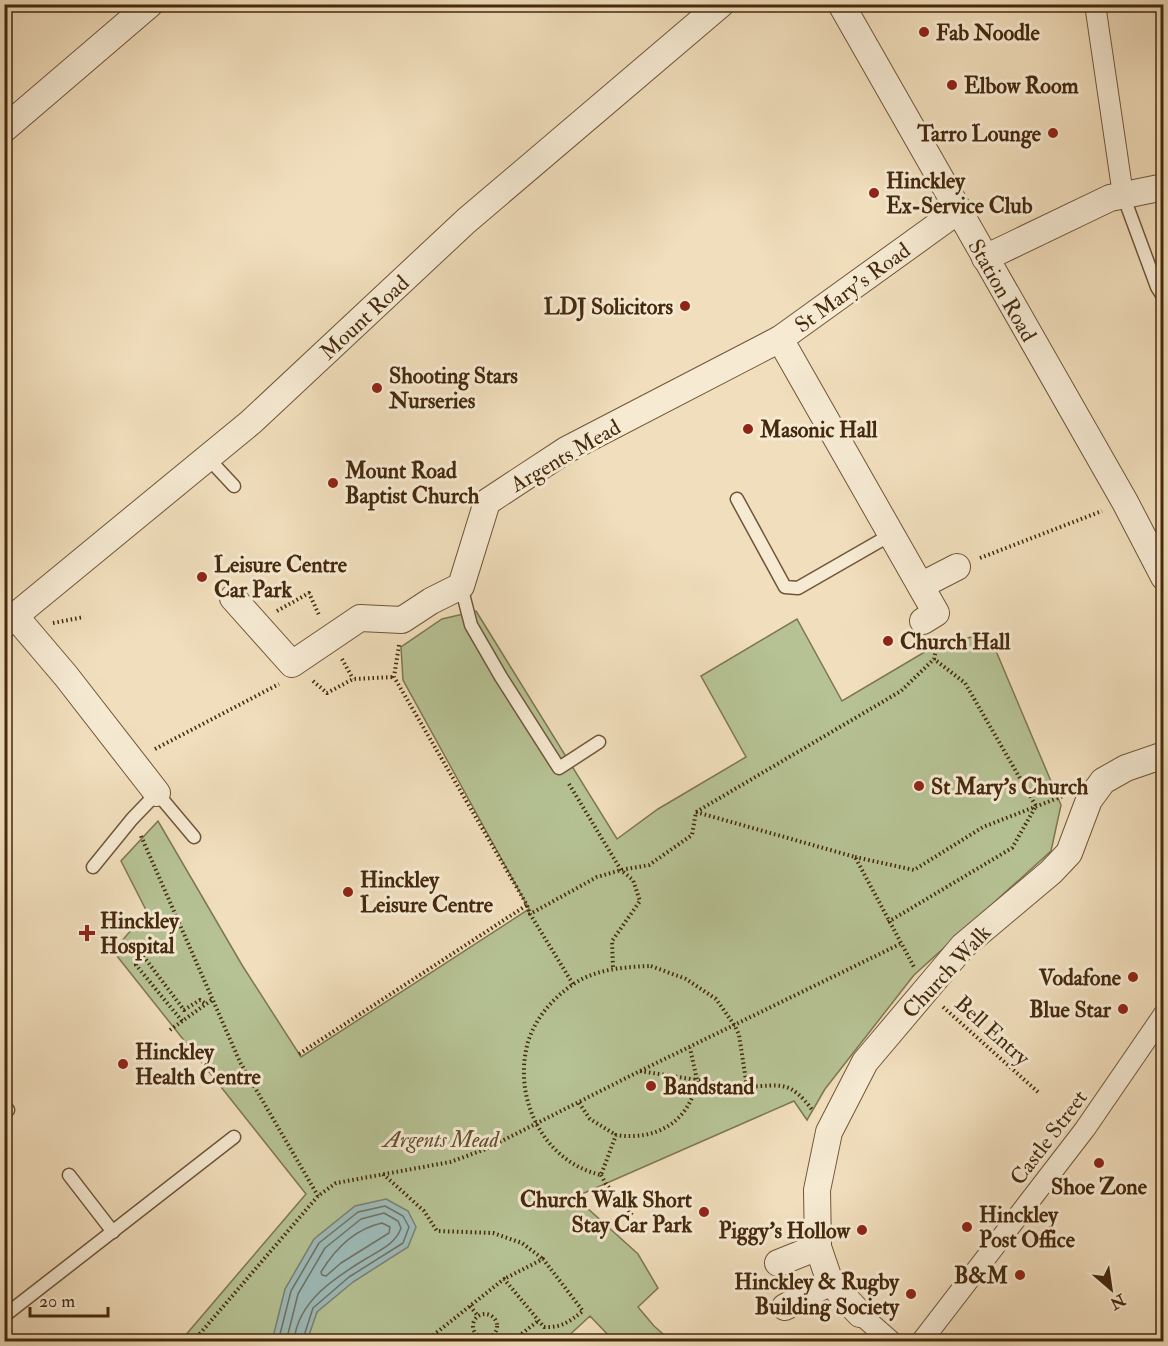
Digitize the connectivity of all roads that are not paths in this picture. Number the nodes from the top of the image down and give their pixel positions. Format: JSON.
{"nodes":[{"id":1,"x":150,"y":4,"type":"edge"},
{"id":2,"x":721,"y":4,"type":"edge"},
{"id":3,"x":841,"y":4,"type":"edge"},
{"id":4,"x":1095,"y":4,"type":"edge"},
{"id":5,"x":4,"y":129,"type":"edge"},
{"id":6,"x":1164,"y":187,"type":"edge"},
{"id":7,"x":1123,"y":195,"type":"junction"},
{"id":8,"x":959,"y":210,"type":"junction"},
{"id":9,"x":985,"y":258,"type":"junction"},
{"id":10,"x":1164,"y":298,"type":"edge"},
{"id":11,"x":780,"y":339,"type":"junction"},
{"id":12,"x":207,"y":457,"type":"junction"},
{"id":13,"x":234,"y":486,"type":"dead end"},
{"id":14,"x":737,"y":499,"type":"dead end"},
{"id":15,"x":892,"y":534,"type":"junction"},
{"id":16,"x":1154,"y":535,"type":"edge"},
{"id":17,"x":957,"y":567,"type":"road end"},
{"id":18,"x":1164,"y":577,"type":"edge"},
{"id":19,"x":922,"y":585,"type":"junction"},
{"id":20,"x":461,"y":586,"type":"junction"},
{"id":21,"x":233,"y":598,"type":"dead end"},
{"id":22,"x":10,"y":620,"type":"edge"},
{"id":23,"x":923,"y":621,"type":"dead end"},
{"id":24,"x":599,"y":742,"type":"dead end"},
{"id":25,"x":1164,"y":756,"type":"edge"},
{"id":26,"x":157,"y":793,"type":"junction"},
{"id":27,"x":194,"y":837,"type":"dead end"},
{"id":28,"x":93,"y":867,"type":"dead end"},
{"id":29,"x":1164,"y":1014,"type":"edge"},
{"id":30,"x":4,"y":1106,"type":"edge"},
{"id":31,"x":4,"y":1112,"type":"edge"},
{"id":32,"x":234,"y":1137,"type":"dead end"},
{"id":33,"x":69,"y":1175,"type":"dead end"},
{"id":34,"x":113,"y":1232,"type":"junction"},
{"id":35,"x":818,"y":1247,"type":"junction"},
{"id":36,"x":778,"y":1263,"type":"dead end"},
{"id":37,"x":830,"y":1282,"type":"junction"},
{"id":38,"x":786,"y":1306,"type":"dead end"},
{"id":39,"x":860,"y":1314,"type":"joint"},
{"id":40,"x":4,"y":1316,"type":"edge"},
{"id":41,"x":892,"y":1341,"type":"edge"},
{"id":42,"x":921,"y":1341,"type":"edge"}],
"edges":[{"from":1,"to":5,"type":"street"},
{"from":2,"to":12,"type":"street","name":"Mount Road"},
{"from":3,"to":8,"type":"street","name":"Station Road"},
{"from":4,"to":7,"type":"street"},
{"from":6,"to":7,"type":"street"},
{"from":7,"to":9,"type":"street"},
{"from":7,"to":10,"type":"lane"},
{"from":8,"to":9,"type":"street","name":"Station Road"},
{"from":8,"to":11,"type":"street","name":"St Mary's Road"},
{"from":9,"to":16,"type":"street","name":"Station Road"},
{"from":11,"to":15,"type":"street","name":"St Mary's Road"},
{"from":11,"to":20,"type":"street","name":"Argents Mead"},
{"from":12,"to":13,"type":"lane"},
{"from":12,"to":22,"type":"street","name":"Mount Road"},
{"from":14,"to":15,"type":"lane"},
{"from":15,"to":19,"type":"street","name":"St Mary's Road"},
{"from":16,"to":18,"type":"street","name":"Station Road"},
{"from":17,"to":19,"type":"street"},
{"from":19,"to":23,"type":"street","name":"St Mary's Road"},
{"from":20,"to":21,"type":"street"},
{"from":20,"to":24,"type":"lane"},
{"from":22,"to":26,"type":"street"},
{"from":25,"to":35,"type":"street","name":"Church Walk"},
{"from":26,"to":27,"type":"lane"},
{"from":26,"to":28,"type":"lane"},
{"from":29,"to":42,"type":"street","name":"Castle Street"},
{"from":30,"to":31,"type":"lane"},
{"from":32,"to":34,"type":"lane"},
{"from":33,"to":34,"type":"lane"},
{"from":34,"to":40,"type":"lane"},
{"from":35,"to":36,"type":"street"},
{"from":35,"to":37,"type":"street","name":"Church Walk"},
{"from":37,"to":38,"type":"street"},
{"from":37,"to":39,"type":"street","name":"Church Walk"},
{"from":39,"to":41,"type":"street"}]}
